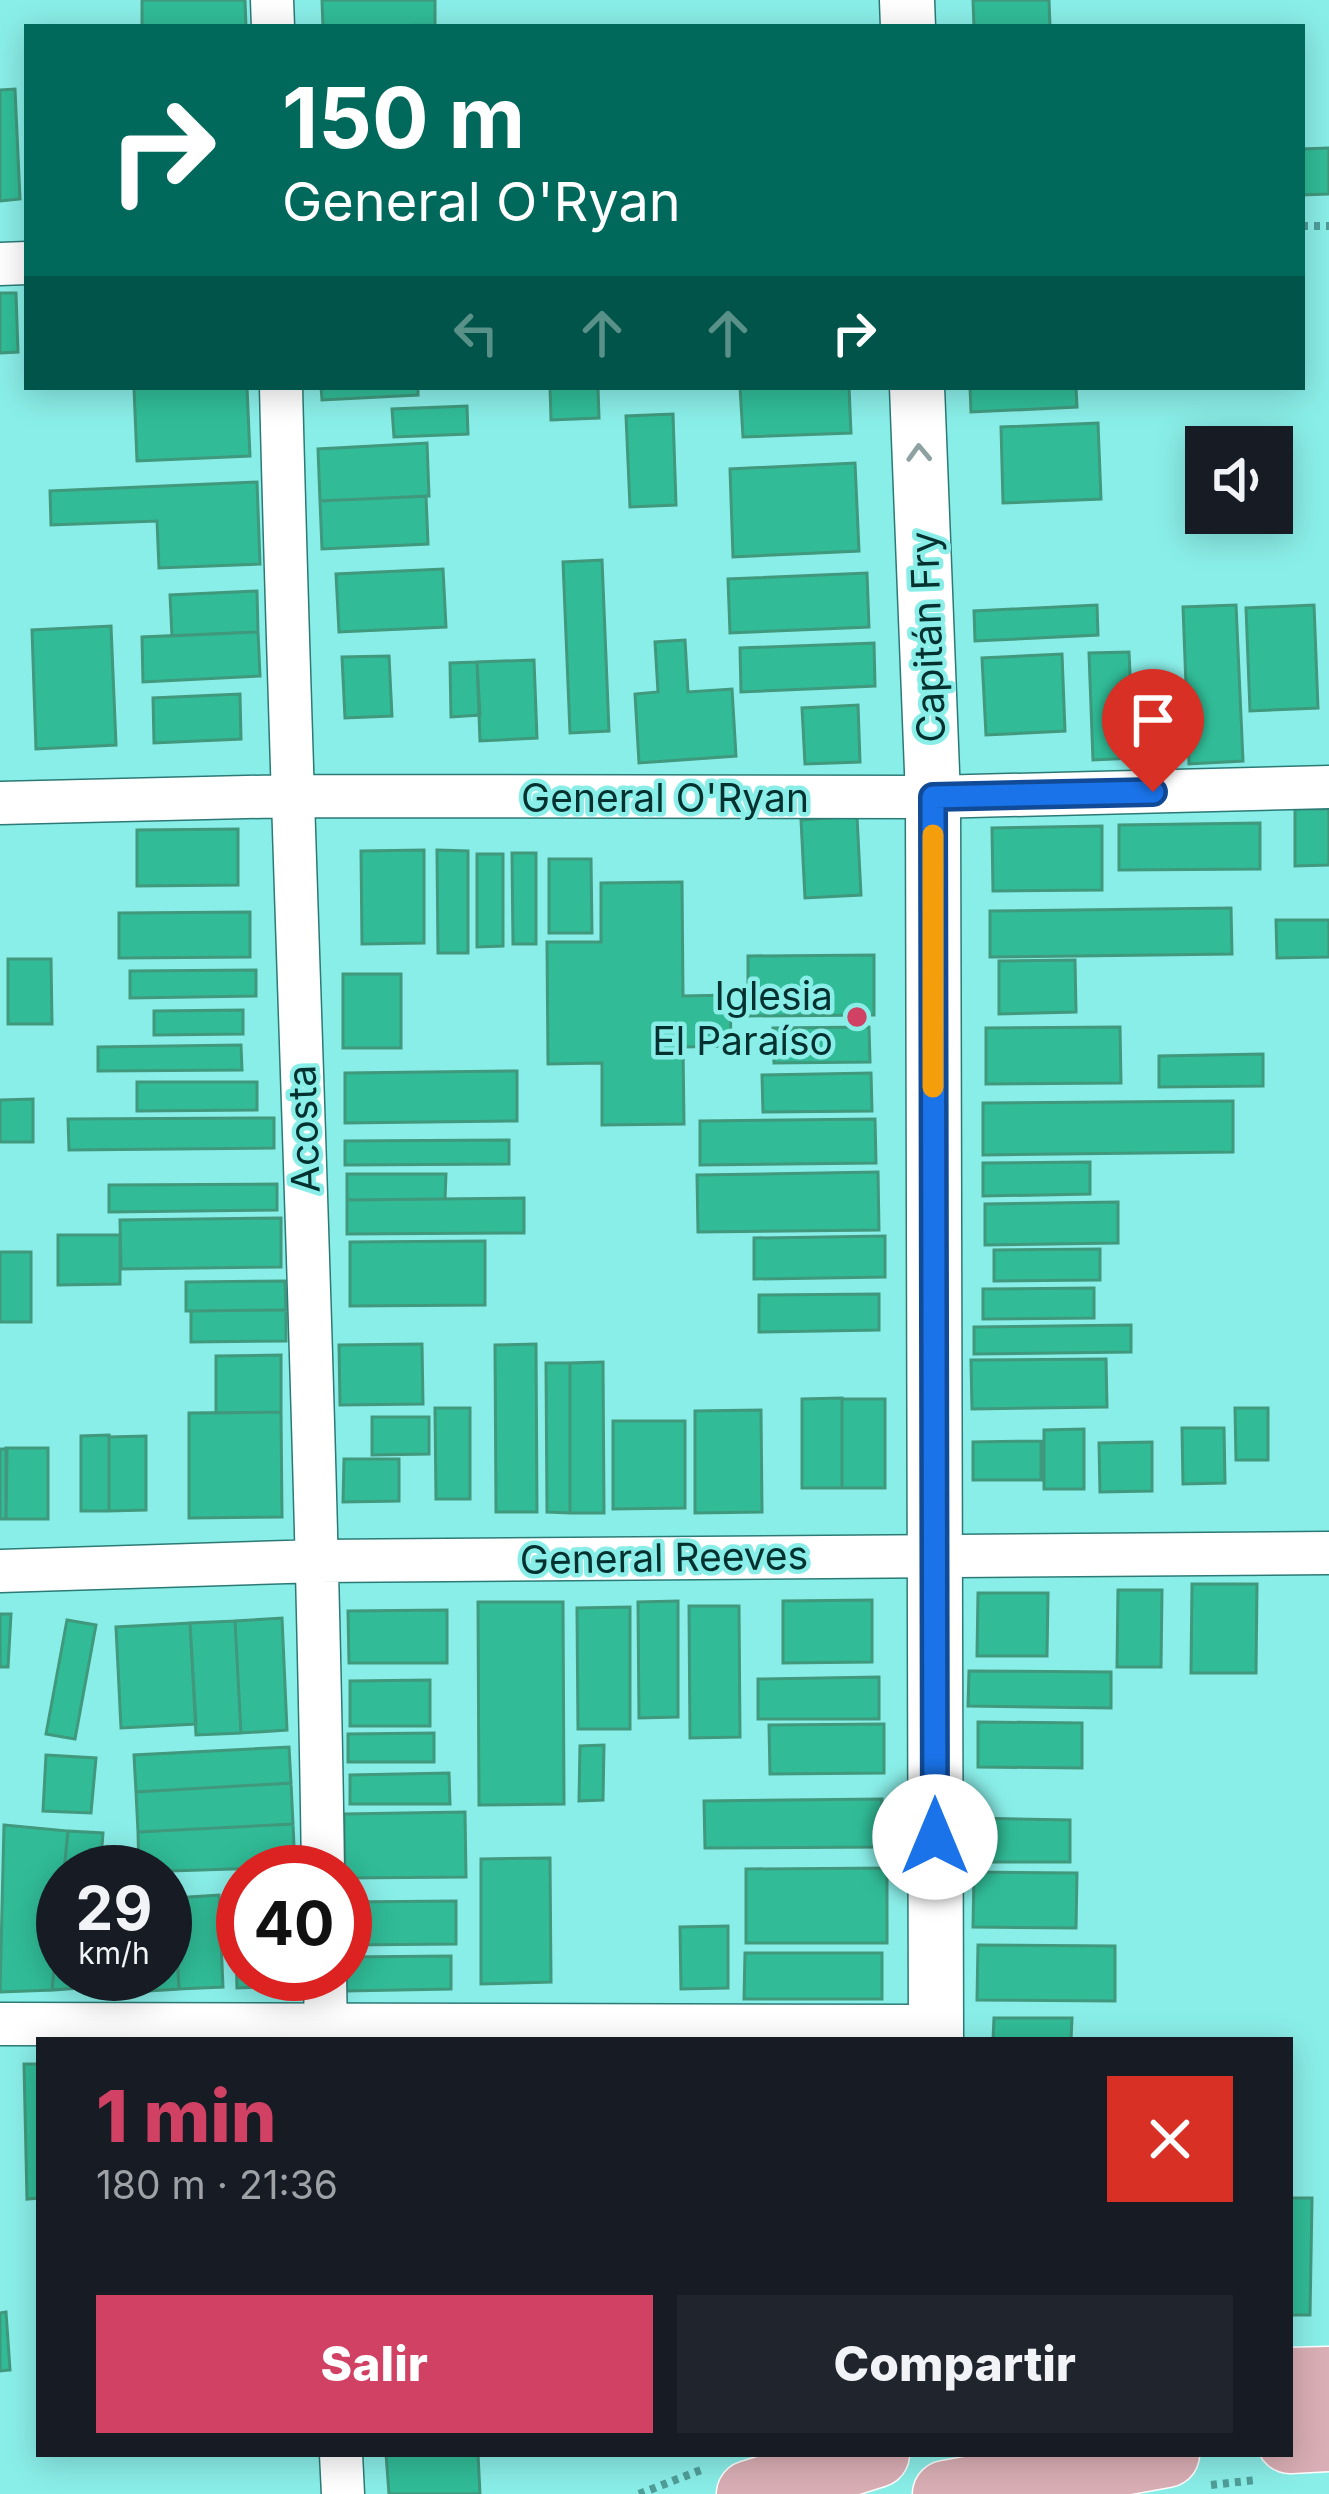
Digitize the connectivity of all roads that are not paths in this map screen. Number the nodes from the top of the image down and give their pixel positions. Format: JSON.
{"nodes":[{"id":1,"x":281,"y":390,"type":"edge"},
{"id":2,"x":917,"y":390,"type":"edge"},
{"id":3,"x":1329,"y":787,"type":"edge"},
{"id":4,"x":291,"y":796,"type":"junction"},
{"id":5,"x":933,"y":797,"type":"junction"},
{"id":6,"x":0,"y":803,"type":"edge"},
{"id":7,"x":934,"y":1553,"type":"junction"},
{"id":8,"x":1329,"y":1553,"type":"edge"},
{"id":9,"x":319,"y":1561,"type":"junction"},
{"id":10,"x":0,"y":1571,"type":"edge"},
{"id":11,"x":323,"y":1845,"type":"edge"},
{"id":12,"x":325,"y":2001,"type":"edge"},
{"id":13,"x":0,"y":2024,"type":"edge"},
{"id":14,"x":326,"y":2032,"type":"edge"},
{"id":15,"x":936,"y":2033,"type":"edge"},
{"id":16,"x":1329,"y":2380,"type":"edge"},
{"id":17,"x":1293,"y":2381,"type":"edge"},
{"id":18,"x":1329,"y":2438,"type":"edge"},
{"id":19,"x":1293,"y":2452,"type":"edge"},
{"id":20,"x":341,"y":2457,"type":"edge"},
{"id":21,"x":867,"y":2457,"type":"edge"},
{"id":22,"x":940,"y":2457,"type":"edge"},
{"id":23,"x":1176,"y":2471,"type":"edge"},
{"id":24,"x":343,"y":2494,"type":"edge"},
{"id":25,"x":750,"y":2494,"type":"edge"},
{"id":26,"x":946,"y":2494,"type":"edge"}],
"edges":[{"from":1,"to":4,"type":"street","name":"Acosta"},
{"from":5,"to":2,"type":"street","name":"Capitán Fry","one_way":true},
{"from":3,"to":5,"type":"street","name":"General O'Ryan"},
{"from":4,"to":5,"type":"street","name":"General O'Ryan"},
{"from":4,"to":6,"type":"street","name":"General O'Ryan"},
{"from":4,"to":9,"type":"street","name":"Acosta"},
{"from":5,"to":7,"type":"street","name":"Capitán Fry"},
{"from":7,"to":8,"type":"street","name":"General Reeves"},
{"from":7,"to":9,"type":"street","name":"General Reeves"},
{"from":7,"to":15,"type":"street","name":"Capitán Fry"},
{"from":9,"to":10,"type":"street","name":"General Reeves"},
{"from":9,"to":11,"type":"street","name":"Acosta"},
{"from":12,"to":14,"type":"street"},
{"from":13,"to":14,"type":"street"},
{"from":14,"to":15,"type":"street"},
{"from":16,"to":17,"type":"main road"},
{"from":18,"to":19,"type":"main road"},
{"from":20,"to":24,"type":"street"},
{"from":21,"to":25,"type":"main road"},
{"from":22,"to":26,"type":"street"},
{"from":23,"to":26,"type":"main road"}]}
